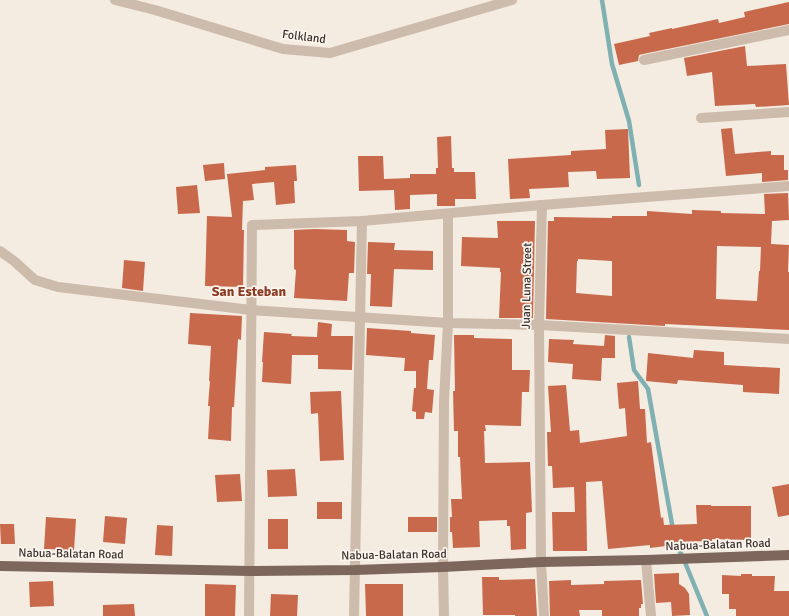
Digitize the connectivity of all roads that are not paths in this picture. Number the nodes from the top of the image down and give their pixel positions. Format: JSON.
{"nodes":[{"id":1,"x":115,"y":0,"type":"edge"},
{"id":2,"x":512,"y":0,"type":"edge"},
{"id":3,"x":789,"y":30,"type":"edge"},
{"id":4,"x":644,"y":60,"type":"dead end"},
{"id":5,"x":789,"y":112,"type":"edge"},
{"id":6,"x":701,"y":118,"type":"dead end"},
{"id":7,"x":789,"y":186,"type":"edge"},
{"id":8,"x":542,"y":205,"type":"junction"},
{"id":9,"x":448,"y":214,"type":"junction"},
{"id":10,"x":362,"y":221,"type":"junction"},
{"id":11,"x":0,"y":251,"type":"edge"},
{"id":12,"x":251,"y":310,"type":"junction"},
{"id":13,"x":361,"y":317,"type":"junction"},
{"id":14,"x":448,"y":323,"type":"junction"},
{"id":15,"x":539,"y":325,"type":"junction"},
{"id":16,"x":789,"y":339,"type":"edge"},
{"id":17,"x":789,"y":555,"type":"edge"},
{"id":18,"x":646,"y":560,"type":"junction"},
{"id":19,"x":541,"y":562,"type":"junction"},
{"id":20,"x":0,"y":566,"type":"edge"},
{"id":21,"x":443,"y":567,"type":"junction"},
{"id":22,"x":355,"y":570,"type":"junction"},
{"id":23,"x":250,"y":571,"type":"junction"},
{"id":24,"x":249,"y":616,"type":"edge"},
{"id":25,"x":354,"y":616,"type":"edge"},
{"id":26,"x":444,"y":616,"type":"edge"},
{"id":27,"x":544,"y":616,"type":"edge"},
{"id":28,"x":651,"y":616,"type":"edge"}],
"edges":[{"from":1,"to":2,"type":"street","name":"Folkland"},
{"from":3,"to":4,"type":"street"},
{"from":5,"to":6,"type":"street"},
{"from":7,"to":8,"type":"street"},
{"from":8,"to":9,"type":"street"},
{"from":8,"to":15,"type":"street","name":"Juan Luna Street"},
{"from":9,"to":10,"type":"street"},
{"from":9,"to":14,"type":"street"},
{"from":10,"to":12,"type":"street"},
{"from":10,"to":13,"type":"street"},
{"from":11,"to":12,"type":"street"},
{"from":12,"to":13,"type":"street"},
{"from":12,"to":23,"type":"street"},
{"from":13,"to":14,"type":"street"},
{"from":13,"to":22,"type":"street"},
{"from":14,"to":15,"type":"street"},
{"from":14,"to":21,"type":"street"},
{"from":15,"to":16,"type":"street"},
{"from":15,"to":19,"type":"street","name":"Juan Luna Street"},
{"from":17,"to":18,"type":"main road","name":"Nabua-Balatan Road"},
{"from":18,"to":19,"type":"main road","name":"Nabua-Balatan Road"},
{"from":18,"to":28,"type":"street"},
{"from":19,"to":21,"type":"main road","name":"Nabua-Balatan Road"},
{"from":19,"to":27,"type":"street","name":"Juan Luna Street"},
{"from":20,"to":23,"type":"main road","name":"Nabua-Balatan Road"},
{"from":21,"to":22,"type":"main road","name":"Nabua-Balatan Road"},
{"from":21,"to":26,"type":"street"},
{"from":22,"to":23,"type":"main road","name":"Nabua-Balatan Road"},
{"from":22,"to":25,"type":"street"},
{"from":23,"to":24,"type":"street"}]}
